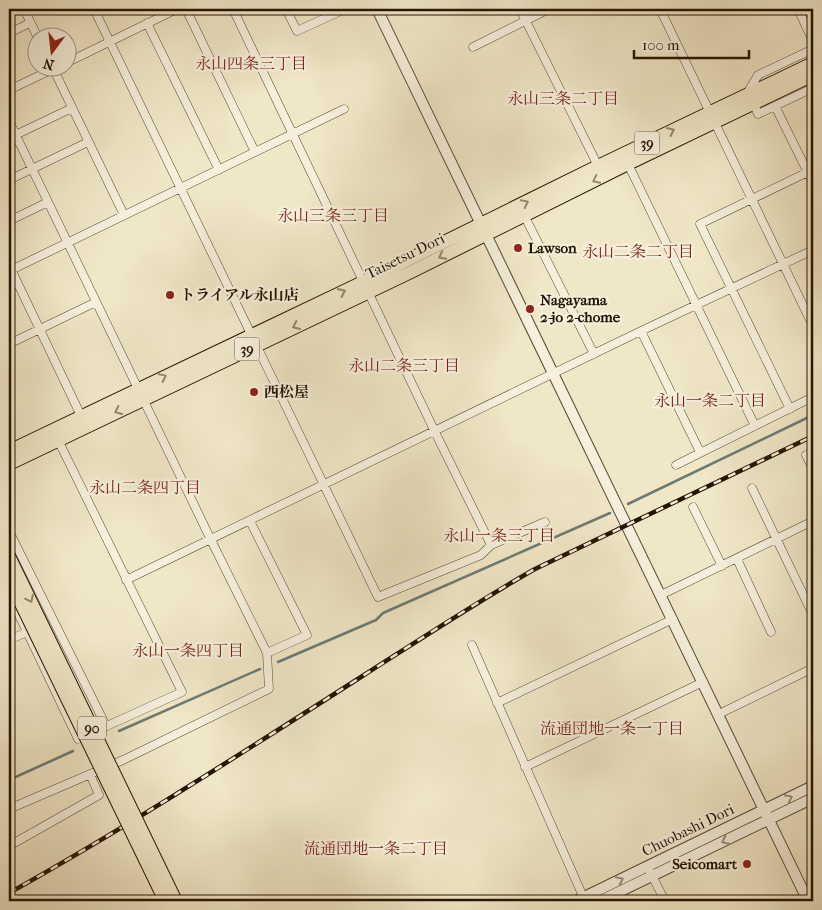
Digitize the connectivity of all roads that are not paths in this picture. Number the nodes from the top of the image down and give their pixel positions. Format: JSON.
{"nodes":[{"id":1,"x":24,"y":9,"type":"edge"},
{"id":2,"x":94,"y":9,"type":"edge"},
{"id":3,"x":177,"y":9,"type":"edge"},
{"id":4,"x":186,"y":9,"type":"edge"},
{"id":5,"x":233,"y":9,"type":"edge"},
{"id":6,"x":286,"y":9,"type":"edge"},
{"id":7,"x":345,"y":9,"type":"edge"},
{"id":8,"x":377,"y":9,"type":"edge"},
{"id":9,"x":520,"y":9,"type":"edge"},
{"id":10,"x":550,"y":9,"type":"edge"},
{"id":11,"x":660,"y":9,"type":"edge"},
{"id":12,"x":798,"y":9,"type":"edge"},
{"id":13,"x":165,"y":11,"type":"edge"},
{"id":14,"x":526,"y":20,"type":"junction"},
{"id":15,"x":30,"y":23,"type":"junction"},
{"id":16,"x":147,"y":23,"type":"junction"},
{"id":17,"x":33,"y":28,"type":"edge"},
{"id":18,"x":9,"y":33,"type":"edge"},
{"id":19,"x":110,"y":41,"type":"junction"},
{"id":20,"x":813,"y":41,"type":"edge"},
{"id":21,"x":474,"y":47,"type":"dead end"},
{"id":22,"x":813,"y":49,"type":"edge"},
{"id":23,"x":78,"y":57,"type":"edge"},
{"id":24,"x":813,"y":63,"type":"edge"},
{"id":25,"x":813,"y":75,"type":"edge"},
{"id":26,"x":34,"y":78,"type":"edge"},
{"id":27,"x":58,"y":78,"type":"edge"},
{"id":28,"x":813,"y":88,"type":"edge"},
{"id":29,"x":9,"y":90,"type":"edge"},
{"id":30,"x":751,"y":99,"type":"junction"},
{"id":31,"x":775,"y":106,"type":"junction"},
{"id":32,"x":72,"y":108,"type":"junction"},
{"id":33,"x":344,"y":109,"type":"dead end"},
{"id":34,"x":712,"y":117,"type":"junction"},
{"id":35,"x":9,"y":121,"type":"edge"},
{"id":36,"x":293,"y":134,"type":"junction"},
{"id":37,"x":12,"y":137,"type":"edge"},
{"id":38,"x":88,"y":142,"type":"junction"},
{"id":39,"x":255,"y":152,"type":"junction"},
{"id":40,"x":625,"y":159,"type":"junction"},
{"id":41,"x":598,"y":166,"type":"junction"},
{"id":42,"x":32,"y":169,"type":"junction"},
{"id":43,"x":219,"y":170,"type":"junction"},
{"id":44,"x":808,"y":172,"type":"junction"},
{"id":45,"x":9,"y":180,"type":"edge"},
{"id":46,"x":813,"y":183,"type":"edge"},
{"id":47,"x":181,"y":188,"type":"junction"},
{"id":48,"x":753,"y":198,"type":"junction"},
{"id":49,"x":48,"y":202,"type":"junction"},
{"id":50,"x":124,"y":215,"type":"junction"},
{"id":51,"x":524,"y":215,"type":"junction"},
{"id":52,"x":9,"y":222,"type":"edge"},
{"id":53,"x":484,"y":229,"type":"junction"},
{"id":54,"x":67,"y":243,"type":"junction"},
{"id":55,"x":813,"y":250,"type":"edge"},
{"id":56,"x":784,"y":265,"type":"junction"},
{"id":57,"x":10,"y":268,"type":"edge"},
{"id":58,"x":366,"y":287,"type":"junction"},
{"id":59,"x":732,"y":289,"type":"junction"},
{"id":60,"x":96,"y":302,"type":"junction"},
{"id":61,"x":697,"y":305,"type":"junction"},
{"id":62,"x":813,"y":326,"type":"edge"},
{"id":63,"x":39,"y":330,"type":"junction"},
{"id":64,"x":641,"y":331,"type":"junction"},
{"id":65,"x":254,"y":340,"type":"junction"},
{"id":66,"x":9,"y":344,"type":"edge"},
{"id":67,"x":594,"y":354,"type":"junction"},
{"id":68,"x":554,"y":374,"type":"junction"},
{"id":69,"x":141,"y":394,"type":"junction"},
{"id":70,"x":813,"y":397,"type":"edge"},
{"id":71,"x":790,"y":409,"type":"junction"},
{"id":72,"x":84,"y":421,"type":"junction"},
{"id":73,"x":755,"y":426,"type":"junction"},
{"id":74,"x":435,"y":432,"type":"junction"},
{"id":75,"x":56,"y":434,"type":"junction"},
{"id":76,"x":9,"y":450,"type":"edge"},
{"id":77,"x":700,"y":452,"type":"junction"},
{"id":78,"x":806,"y":455,"type":"dead end"},
{"id":79,"x":9,"y":464,"type":"edge"},
{"id":80,"x":676,"y":465,"type":"dead end"},
{"id":81,"x":813,"y":470,"type":"edge"},
{"id":82,"x":324,"y":486,"type":"junction"},
{"id":83,"x":752,"y":488,"type":"dead end"},
{"id":84,"x":693,"y":507,"type":"dead end"},
{"id":85,"x":250,"y":521,"type":"junction"},
{"id":86,"x":813,"y":521,"type":"edge"},
{"id":87,"x":545,"y":522,"type":"dead end"},
{"id":88,"x":9,"y":531,"type":"edge"},
{"id":89,"x":777,"y":539,"type":"junction"},
{"id":90,"x":211,"y":540,"type":"junction"},
{"id":91,"x":491,"y":545,"type":"junction"},
{"id":92,"x":9,"y":556,"type":"edge"},
{"id":93,"x":737,"y":559,"type":"junction"},
{"id":94,"x":722,"y":566,"type":"junction"},
{"id":95,"x":9,"y":579,"type":"edge"},
{"id":96,"x":126,"y":580,"type":"junction"},
{"id":97,"x":9,"y":594,"type":"edge"},
{"id":98,"x":661,"y":596,"type":"junction"},
{"id":99,"x":813,"y":615,"type":"edge"},
{"id":100,"x":673,"y":619,"type":"junction"},
{"id":101,"x":27,"y":632,"type":"junction"},
{"id":102,"x":771,"y":632,"type":"dead end"},
{"id":103,"x":9,"y":640,"type":"edge"},
{"id":104,"x":472,"y":645,"type":"dead end"},
{"id":105,"x":267,"y":653,"type":"junction"},
{"id":106,"x":813,"y":668,"type":"edge"},
{"id":107,"x":703,"y":682,"type":"junction"},
{"id":108,"x":497,"y":704,"type":"junction"},
{"id":109,"x":719,"y":714,"type":"junction"},
{"id":110,"x":106,"y":726,"type":"junction"},
{"id":111,"x":525,"y":767,"type":"junction"},
{"id":112,"x":90,"y":774,"type":"junction"},
{"id":113,"x":813,"y":786,"type":"edge"},
{"id":114,"x":813,"y":798,"type":"edge"},
{"id":115,"x":9,"y":809,"type":"edge"},
{"id":116,"x":764,"y":810,"type":"junction"},
{"id":117,"x":769,"y":820,"type":"junction"},
{"id":118,"x":9,"y":846,"type":"edge"},
{"id":119,"x":646,"y":866,"type":"junction"},
{"id":120,"x":652,"y":876,"type":"junction"},
{"id":121,"x":582,"y":900,"type":"edge"},
{"id":122,"x":165,"y":901,"type":"edge"},
{"id":123,"x":176,"y":901,"type":"edge"},
{"id":124,"x":600,"y":901,"type":"edge"},
{"id":125,"x":664,"y":901,"type":"edge"},
{"id":126,"x":808,"y":901,"type":"edge"}],
"edges":[{"from":1,"to":15,"type":"street"},
{"from":2,"to":19,"type":"street"},
{"from":3,"to":13,"type":"street"},
{"from":4,"to":39,"type":"street"},
{"from":5,"to":36,"type":"street"},
{"from":6,"to":7,"type":"street"},
{"from":8,"to":53,"type":"street"},
{"from":9,"to":14,"type":"street"},
{"from":10,"to":14,"type":"street"},
{"from":11,"to":34,"type":"street"},
{"from":12,"to":20,"type":"street"},
{"from":13,"to":16,"type":"street"},
{"from":14,"to":21,"type":"street"},
{"from":14,"to":41,"type":"street"},
{"from":15,"to":17,"type":"street"},
{"from":15,"to":18,"type":"street"},
{"from":16,"to":19,"type":"street"},
{"from":16,"to":43,"type":"street"},
{"from":19,"to":23,"type":"street"},
{"from":19,"to":47,"type":"street"},
{"from":22,"to":30,"type":"street"},
{"from":24,"to":30,"type":"main road","name":"Taisetsu Dori","number":"39"},
{"from":25,"to":30,"type":"main road","name":"Taisetsu Dori","number":"39"},
{"from":26,"to":29,"type":"street"},
{"from":27,"to":32,"type":"street"},
{"from":28,"to":31,"type":"street"},
{"from":30,"to":31,"type":"street"},
{"from":30,"to":34,"type":"main road","name":"Taisetsu Dori","number":"39"},
{"from":31,"to":44,"type":"street"},
{"from":32,"to":37,"type":"street"},
{"from":32,"to":38,"type":"street"},
{"from":33,"to":36,"type":"street"},
{"from":34,"to":40,"type":"main road","name":"Taisetsu Dori","number":"39"},
{"from":34,"to":48,"type":"street"},
{"from":35,"to":37,"type":"street"},
{"from":36,"to":39,"type":"street"},
{"from":36,"to":58,"type":"street"},
{"from":37,"to":42,"type":"street"},
{"from":38,"to":42,"type":"street"},
{"from":38,"to":50,"type":"street"},
{"from":39,"to":43,"type":"street"},
{"from":40,"to":41,"type":"main road","name":"Taisetsu Dori","number":"39"},
{"from":40,"to":51,"type":"main road","name":"Taisetsu Dori","number":"39","one_way":true},
{"from":40,"to":61,"type":"street"},
{"from":53,"to":41,"type":"main road","name":"Taisetsu Dori","number":"39","one_way":true},
{"from":42,"to":45,"type":"street"},
{"from":42,"to":49,"type":"street"},
{"from":43,"to":47,"type":"street"},
{"from":44,"to":46,"type":"street"},
{"from":44,"to":48,"type":"street"},
{"from":47,"to":50,"type":"street"},
{"from":47,"to":65,"type":"street"},
{"from":48,"to":56,"type":"street"},
{"from":48,"to":59,"type":"street"},
{"from":49,"to":52,"type":"street"},
{"from":49,"to":54,"type":"street"},
{"from":50,"to":54,"type":"street"},
{"from":51,"to":53,"type":"main road","name":"Taisetsu Dori","number":"39"},
{"from":51,"to":67,"type":"street"},
{"from":53,"to":58,"type":"main road","name":"Taisetsu Dori","number":"39"},
{"from":53,"to":68,"type":"street"},
{"from":54,"to":57,"type":"street"},
{"from":54,"to":60,"type":"street"},
{"from":55,"to":56,"type":"street"},
{"from":56,"to":59,"type":"street"},
{"from":56,"to":62,"type":"street"},
{"from":57,"to":63,"type":"street"},
{"from":58,"to":65,"type":"main road","name":"Taisetsu Dori","number":"39"},
{"from":58,"to":74,"type":"street"},
{"from":59,"to":61,"type":"street"},
{"from":59,"to":71,"type":"street"},
{"from":60,"to":63,"type":"street"},
{"from":60,"to":69,"type":"street"},
{"from":61,"to":64,"type":"street"},
{"from":61,"to":73,"type":"street"},
{"from":63,"to":66,"type":"street"},
{"from":63,"to":72,"type":"street"},
{"from":64,"to":67,"type":"street"},
{"from":64,"to":77,"type":"street"},
{"from":65,"to":69,"type":"main road","name":"Taisetsu Dori","number":"39"},
{"from":65,"to":82,"type":"street"},
{"from":67,"to":68,"type":"street"},
{"from":68,"to":74,"type":"street"},
{"from":68,"to":98,"type":"street"},
{"from":69,"to":72,"type":"main road","name":"Taisetsu Dori","number":"39"},
{"from":69,"to":90,"type":"street"},
{"from":70,"to":71,"type":"street"},
{"from":71,"to":73,"type":"street"},
{"from":72,"to":75,"type":"main road","name":"Taisetsu Dori","number":"39"},
{"from":73,"to":77,"type":"street"},
{"from":74,"to":82,"type":"street"},
{"from":74,"to":91,"type":"street"},
{"from":75,"to":76,"type":"main road","name":"Taisetsu Dori","number":"39"},
{"from":75,"to":79,"type":"main road","name":"Taisetsu Dori","number":"39"},
{"from":75,"to":96,"type":"street"},
{"from":77,"to":80,"type":"street"},
{"from":78,"to":81,"type":"street"},
{"from":82,"to":85,"type":"street"},
{"from":82,"to":91,"type":"street"},
{"from":83,"to":89,"type":"street"},
{"from":84,"to":94,"type":"street"},
{"from":85,"to":90,"type":"street"},
{"from":85,"to":105,"type":"street"},
{"from":86,"to":89,"type":"street"},
{"from":87,"to":91,"type":"street"},
{"from":88,"to":110,"type":"street"},
{"from":89,"to":93,"type":"street"},
{"from":89,"to":99,"type":"street"},
{"from":90,"to":96,"type":"street"},
{"from":90,"to":105,"type":"street"},
{"from":92,"to":123,"type":"main road","number":"90","one_way":true,"bridge":true},
{"from":93,"to":94,"type":"street"},
{"from":93,"to":102,"type":"street"},
{"from":94,"to":98,"type":"street"},
{"from":95,"to":122,"type":"main road","number":"90","bridge":true},
{"from":96,"to":110,"type":"street"},
{"from":97,"to":101,"type":"street"},
{"from":98,"to":100,"type":"street"},
{"from":100,"to":107,"type":"street"},
{"from":100,"to":108,"type":"street"},
{"from":101,"to":103,"type":"street"},
{"from":101,"to":110,"type":"street"},
{"from":104,"to":108,"type":"street"},
{"from":105,"to":112,"type":"street"},
{"from":106,"to":109,"type":"street"},
{"from":107,"to":109,"type":"street"},
{"from":107,"to":111,"type":"street"},
{"from":108,"to":111,"type":"street"},
{"from":109,"to":116,"type":"street"},
{"from":111,"to":121,"type":"street"},
{"from":112,"to":115,"type":"street"},
{"from":112,"to":118,"type":"street"},
{"from":116,"to":113,"type":"street","name":"Chuobashi Dori","one_way":true},
{"from":114,"to":117,"type":"street","name":"Chuobashi Dori"},
{"from":116,"to":117,"type":"street"},
{"from":116,"to":119,"type":"street","name":"Chuobashi Dori"},
{"from":117,"to":120,"type":"street","name":"Chuobashi Dori","one_way":true},
{"from":117,"to":126,"type":"street"},
{"from":119,"to":120,"type":"street"},
{"from":121,"to":119,"type":"street","name":"Chuobashi Dori","one_way":true},
{"from":120,"to":124,"type":"street","name":"Chuobashi Dori"},
{"from":120,"to":125,"type":"street"}]}
